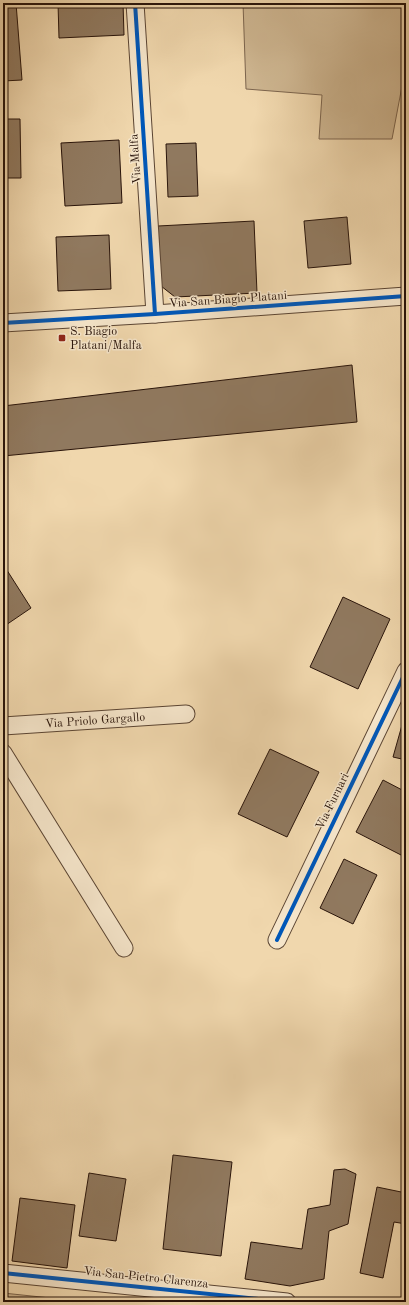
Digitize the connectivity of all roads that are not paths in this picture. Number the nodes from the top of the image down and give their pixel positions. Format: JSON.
{"nodes":[{"id":1,"x":135,"y":3,"type":"edge"},
{"id":2,"x":406,"y":296,"type":"edge"},
{"id":3,"x":155,"y":314,"type":"junction"},
{"id":4,"x":3,"y":323,"type":"edge"},
{"id":5,"x":406,"y":670,"type":"edge"},
{"id":6,"x":186,"y":714,"type":"dead end"},
{"id":7,"x":3,"y":726,"type":"edge"},
{"id":8,"x":3,"y":753,"type":"edge"},
{"id":9,"x":277,"y":940,"type":"dead end"},
{"id":10,"x":124,"y":948,"type":"dead end"},
{"id":11,"x":3,"y":1273,"type":"edge"},
{"id":12,"x":287,"y":1302,"type":"edge"}],
"edges":[{"from":1,"to":3,"type":"street","name":"Via Malfa"},
{"from":2,"to":3,"type":"street","name":"Via San Biagio Platani"},
{"from":3,"to":4,"type":"street","name":"Via San Biagio Platani"},
{"from":5,"to":9,"type":"street","name":"Via Furnari"},
{"from":6,"to":7,"type":"street","name":"Via Priolo Gargallo"},
{"from":8,"to":10,"type":"street"},
{"from":11,"to":12,"type":"street","name":"Via San Pietro Clarenza"}]}
